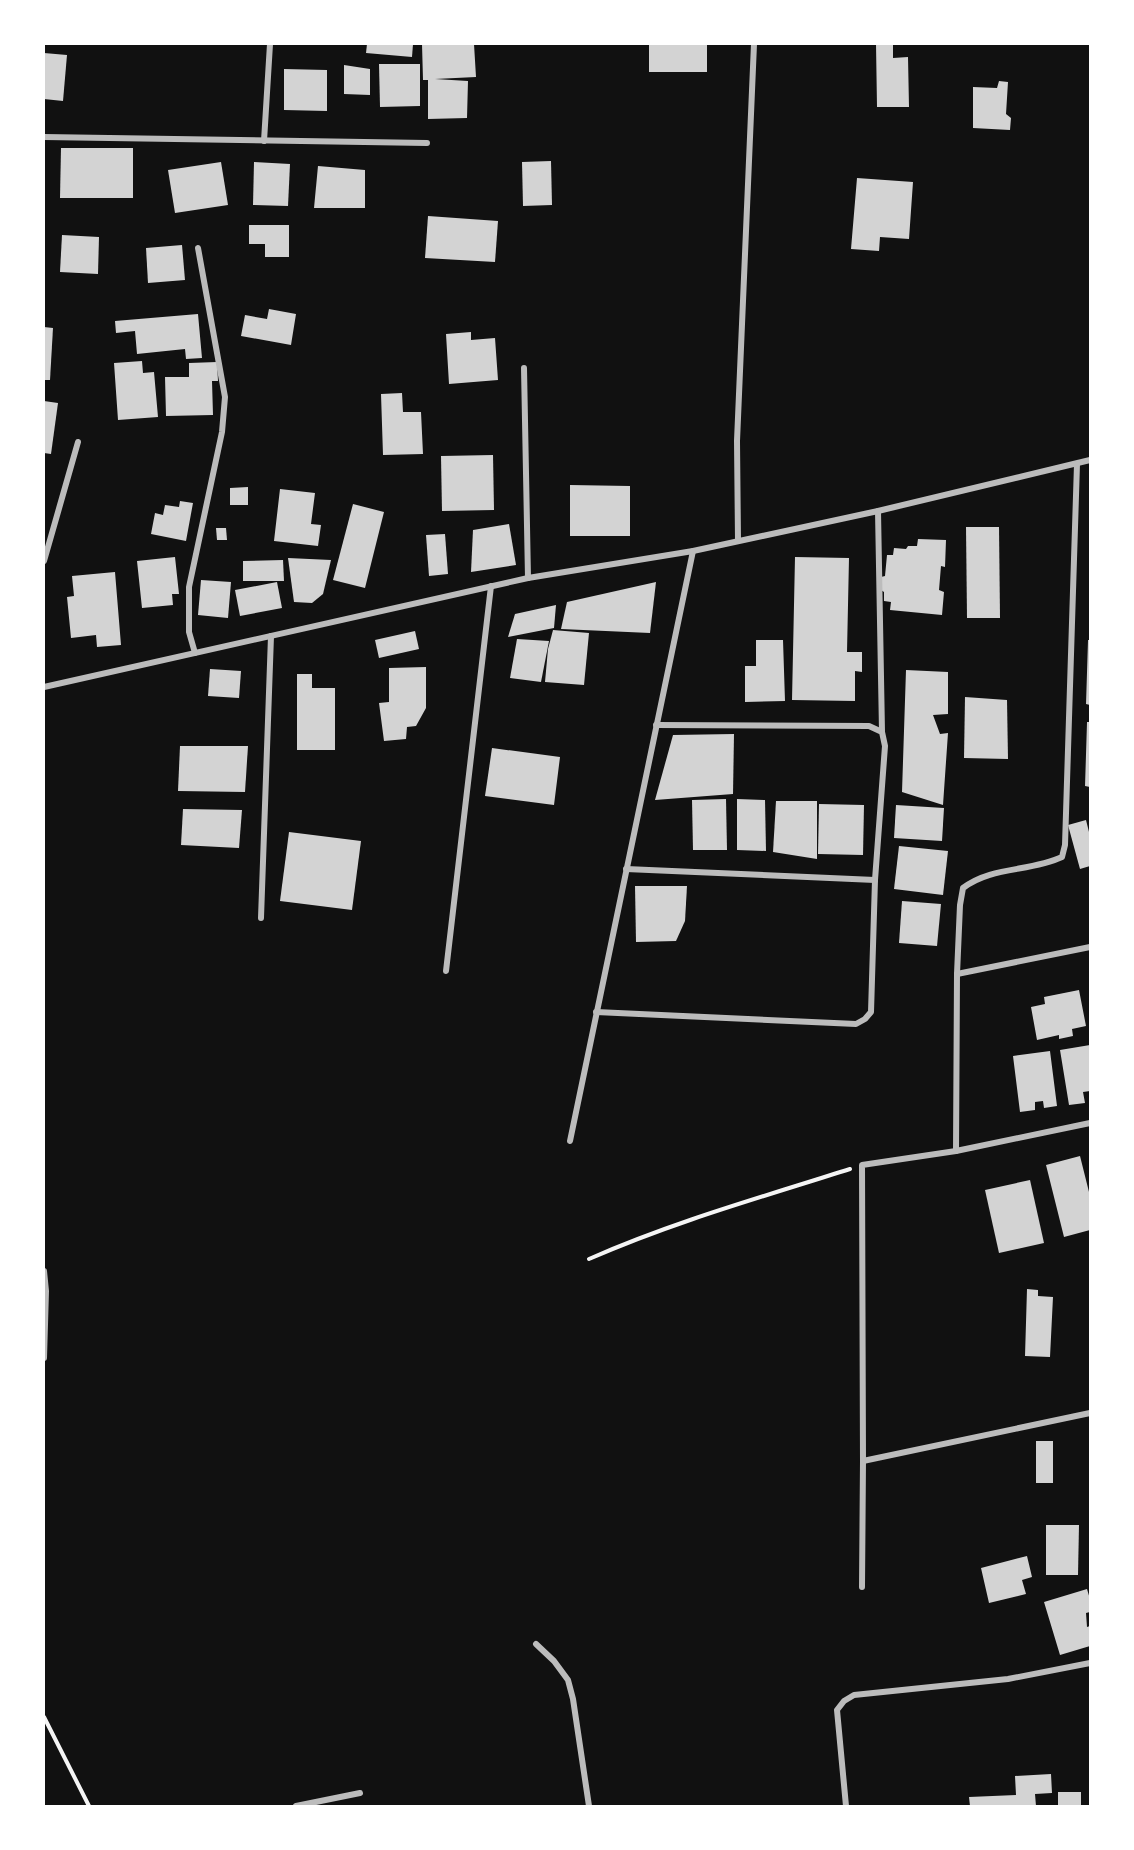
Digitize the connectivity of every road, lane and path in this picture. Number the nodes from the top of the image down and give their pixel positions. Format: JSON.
{"nodes":[{"id":1,"x":270,"y":44,"type":"edge"},
{"id":2,"x":754,"y":44,"type":"edge"},
{"id":3,"x":44,"y":136,"type":"edge"},
{"id":4,"x":264,"y":141,"type":"junction"},
{"id":5,"x":427,"y":143,"type":"dead end"},
{"id":6,"x":198,"y":248,"type":"dead end"},
{"id":7,"x":524,"y":368,"type":"dead end"},
{"id":8,"x":78,"y":442,"type":"dead end"},
{"id":9,"x":1090,"y":460,"type":"edge"},
{"id":10,"x":1077,"y":464,"type":"junction"},
{"id":11,"x":878,"y":511,"type":"junction"},
{"id":12,"x":738,"y":540,"type":"junction"},
{"id":13,"x":693,"y":551,"type":"junction"},
{"id":14,"x":44,"y":561,"type":"edge"},
{"id":15,"x":528,"y":578,"type":"junction"},
{"id":16,"x":491,"y":586,"type":"junction"},
{"id":17,"x":272,"y":636,"type":"junction"},
{"id":18,"x":195,"y":653,"type":"junction"},
{"id":19,"x":44,"y":687,"type":"edge"},
{"id":20,"x":656,"y":725,"type":"junction"},
{"id":21,"x":882,"y":732,"type":"junction"},
{"id":22,"x":626,"y":869,"type":"junction"},
{"id":23,"x":875,"y":880,"type":"junction"},
{"id":24,"x":261,"y":918,"type":"dead end"},
{"id":25,"x":1090,"y":947,"type":"edge"},
{"id":26,"x":446,"y":971,"type":"dead end"},
{"id":27,"x":957,"y":974,"type":"junction"},
{"id":28,"x":596,"y":1012,"type":"junction"},
{"id":29,"x":1090,"y":1123,"type":"edge"},
{"id":30,"x":570,"y":1141,"type":"dead end"},
{"id":31,"x":956,"y":1151,"type":"junction"},
{"id":32,"x":862,"y":1165,"type":"junction"},
{"id":33,"x":589,"y":1259,"type":"dead end"},
{"id":34,"x":44,"y":1271,"type":"edge"},
{"id":35,"x":44,"y":1359,"type":"edge"},
{"id":36,"x":1090,"y":1413,"type":"edge"},
{"id":37,"x":863,"y":1461,"type":"junction"},
{"id":38,"x":861,"y":1587,"type":"dead end"},
{"id":39,"x":536,"y":1644,"type":"dead end"},
{"id":40,"x":1090,"y":1663,"type":"edge"},
{"id":41,"x":44,"y":1717,"type":"edge"},
{"id":42,"x":360,"y":1793,"type":"dead end"},
{"id":43,"x":311,"y":1805,"type":"edge"},
{"id":44,"x":90,"y":1806,"type":"edge"},
{"id":45,"x":296,"y":1806,"type":"edge"},
{"id":46,"x":590,"y":1806,"type":"edge"},
{"id":47,"x":846,"y":1806,"type":"edge"}],
"edges":[{"from":1,"to":4,"type":"street"},
{"from":2,"to":12,"type":"street"},
{"from":3,"to":4,"type":"street"},
{"from":4,"to":5,"type":"street"},
{"from":6,"to":18,"type":"street"},
{"from":7,"to":15,"type":"street"},
{"from":8,"to":14,"type":"street"},
{"from":9,"to":10,"type":"street"},
{"from":10,"to":11,"type":"street"},
{"from":10,"to":27,"type":"street"},
{"from":11,"to":12,"type":"street"},
{"from":11,"to":21,"type":"street"},
{"from":12,"to":13,"type":"street"},
{"from":13,"to":15,"type":"street"},
{"from":13,"to":20,"type":"street"},
{"from":15,"to":16,"type":"street"},
{"from":16,"to":17,"type":"street"},
{"from":16,"to":26,"type":"street"},
{"from":17,"to":18,"type":"street"},
{"from":17,"to":24,"type":"street"},
{"from":18,"to":19,"type":"street"},
{"from":20,"to":21,"type":"street"},
{"from":20,"to":22,"type":"street"},
{"from":21,"to":23,"type":"street"},
{"from":22,"to":23,"type":"street"},
{"from":22,"to":28,"type":"street"},
{"from":23,"to":28,"type":"street"},
{"from":25,"to":27,"type":"street"},
{"from":27,"to":31,"type":"street"},
{"from":28,"to":30,"type":"street"},
{"from":29,"to":31,"type":"street"},
{"from":31,"to":32,"type":"street"},
{"from":32,"to":33,"type":"path"},
{"from":32,"to":37,"type":"street"},
{"from":34,"to":35,"type":"street"},
{"from":36,"to":37,"type":"street"},
{"from":37,"to":38,"type":"street"},
{"from":39,"to":46,"type":"street"},
{"from":40,"to":47,"type":"street"},
{"from":41,"to":44,"type":"path"},
{"from":42,"to":43,"type":"street"},
{"from":43,"to":45,"type":"street"}]}
